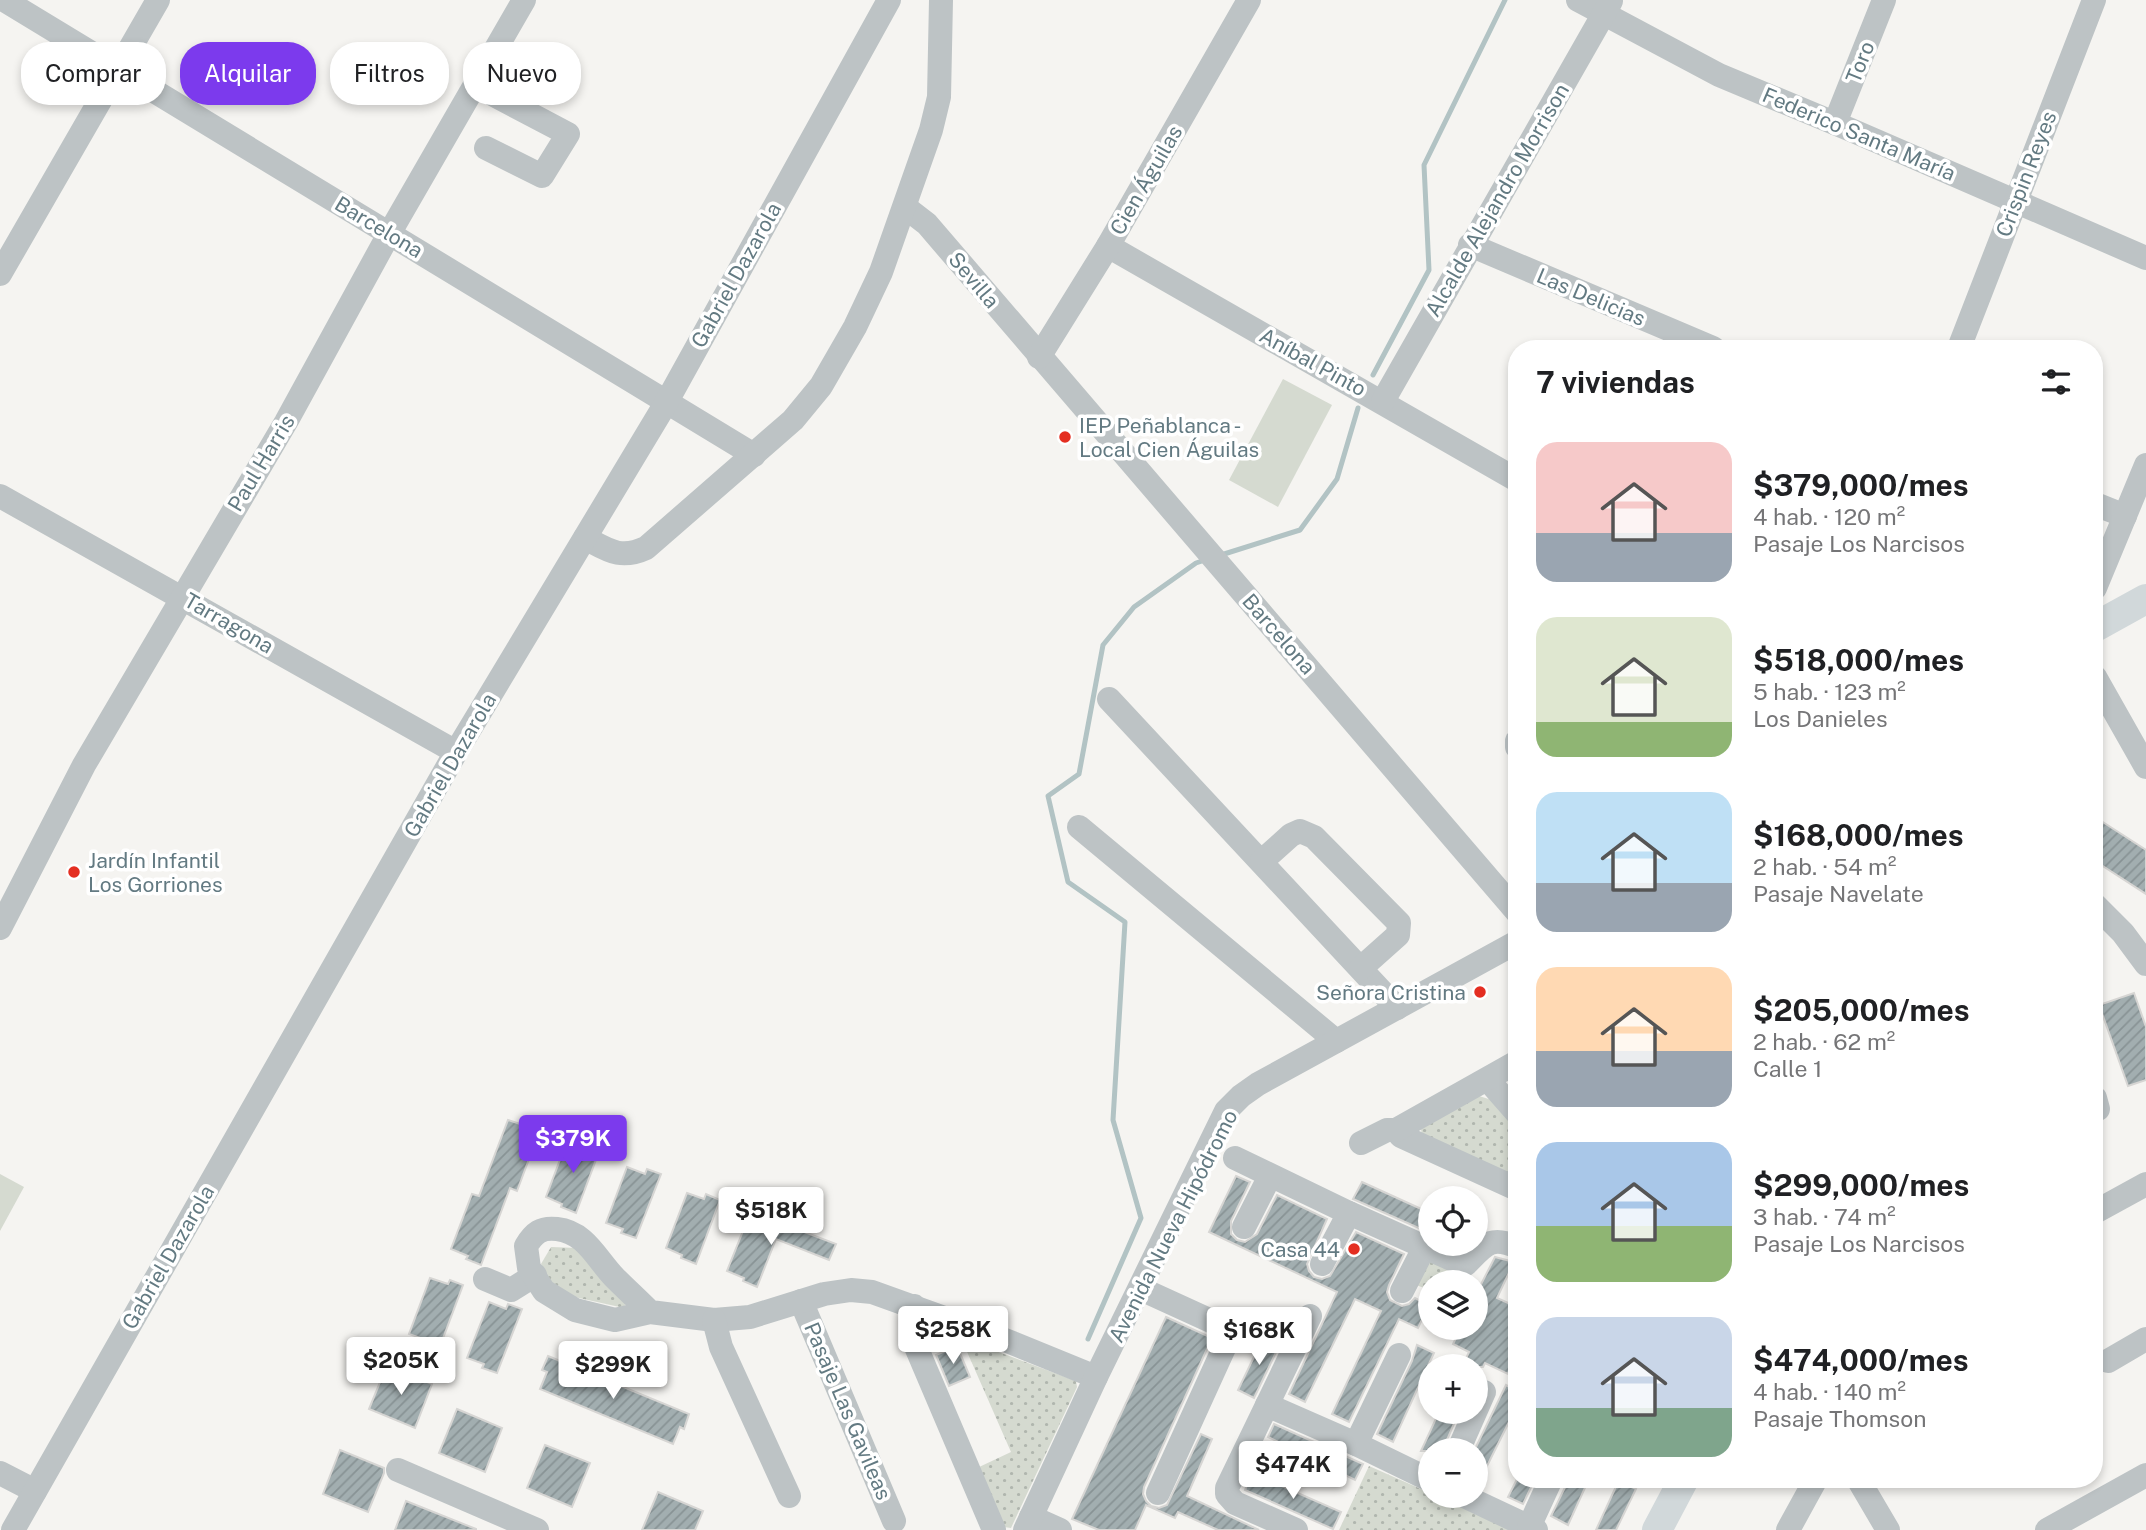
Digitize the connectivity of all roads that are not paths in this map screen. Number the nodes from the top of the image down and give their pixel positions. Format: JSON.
{"nodes":[{"id":1,"x":4,"y":0,"type":"edge"},
{"id":2,"x":158,"y":0,"type":"edge"},
{"id":3,"x":524,"y":0,"type":"edge"},
{"id":4,"x":941,"y":0,"type":"edge"},
{"id":5,"x":1249,"y":0,"type":"edge"},
{"id":6,"x":1578,"y":0,"type":"edge"},
{"id":7,"x":1884,"y":0,"type":"edge"},
{"id":8,"x":2094,"y":0,"type":"edge"},
{"id":9,"x":879,"y":3,"type":"edge"},
{"id":10,"x":1607,"y":7,"type":"edge"},
{"id":11,"x":75,"y":42,"type":"edge"},
{"id":12,"x":134,"y":42,"type":"edge"},
{"id":13,"x":500,"y":42,"type":"edge"},
{"id":14,"x":166,"y":97,"type":"edge"},
{"id":15,"x":98,"y":105,"type":"edge"},
{"id":16,"x":463,"y":105,"type":"edge"},
{"id":17,"x":513,"y":105,"type":"edge"},
{"id":18,"x":1835,"y":123,"type":"junction"},
{"id":19,"x":486,"y":148,"type":"dead end"},
{"id":20,"x":2016,"y":201,"type":"junction"},
{"id":21,"x":905,"y":208,"type":"junction"},
{"id":22,"x":389,"y":233,"type":"junction"},
{"id":23,"x":1470,"y":245,"type":"junction"},
{"id":24,"x":1108,"y":246,"type":"junction"},
{"id":25,"x":2146,"y":258,"type":"edge"},
{"id":26,"x":0,"y":274,"type":"edge"},
{"id":27,"x":1694,"y":340,"type":"edge"},
{"id":28,"x":1962,"y":340,"type":"edge"},
{"id":29,"x":1039,"y":357,"type":"junction"},
{"id":30,"x":1383,"y":401,"type":"junction"},
{"id":31,"x":666,"y":402,"type":"junction"},
{"id":32,"x":754,"y":455,"type":"junction"},
{"id":33,"x":2146,"y":465,"type":"edge"},
{"id":34,"x":1508,"y":475,"type":"edge"},
{"id":35,"x":0,"y":496,"type":"edge"},
{"id":36,"x":2103,"y":507,"type":"edge"},
{"id":37,"x":2125,"y":516,"type":"junction"},
{"id":38,"x":585,"y":538,"type":"junction"},
{"id":39,"x":2103,"y":569,"type":"edge"},
{"id":40,"x":182,"y":596,"type":"junction"},
{"id":41,"x":2146,"y":599,"type":"edge"},
{"id":42,"x":2103,"y":623,"type":"edge"},
{"id":43,"x":2103,"y":691,"type":"edge"},
{"id":44,"x":1110,"y":699,"type":"dead end"},
{"id":45,"x":456,"y":752,"type":"junction"},
{"id":46,"x":2146,"y":767,"type":"edge"},
{"id":47,"x":1079,"y":827,"type":"dead end"},
{"id":48,"x":1262,"y":861,"type":"junction"},
{"id":49,"x":1508,"y":901,"type":"edge"},
{"id":50,"x":2103,"y":913,"type":"edge"},
{"id":51,"x":0,"y":928,"type":"edge"},
{"id":52,"x":1508,"y":955,"type":"edge"},
{"id":53,"x":2146,"y":964,"type":"edge"},
{"id":54,"x":1362,"y":968,"type":"junction"},
{"id":55,"x":1397,"y":1008,"type":"junction"},
{"id":56,"x":1336,"y":1041,"type":"junction"},
{"id":57,"x":1508,"y":1068,"type":"edge"},
{"id":58,"x":1488,"y":1080,"type":"junction"},
{"id":59,"x":1508,"y":1103,"type":"edge"},
{"id":60,"x":1396,"y":1130,"type":"junction"},
{"id":61,"x":1361,"y":1143,"type":"dead end"},
{"id":62,"x":1235,"y":1158,"type":"dead end"},
{"id":63,"x":1270,"y":1176,"type":"junction"},
{"id":64,"x":2146,"y":1184,"type":"edge"},
{"id":65,"x":1508,"y":1185,"type":"edge"},
{"id":66,"x":2103,"y":1208,"type":"edge"},
{"id":67,"x":1349,"y":1213,"type":"junction"},
{"id":68,"x":1244,"y":1227,"type":"dead end"},
{"id":69,"x":1508,"y":1244,"type":"edge"},
{"id":70,"x":1418,"y":1245,"type":"edge"},
{"id":71,"x":1420,"y":1256,"type":"edge"},
{"id":72,"x":1437,"y":1256,"type":"edge"},
{"id":73,"x":1322,"y":1264,"type":"dead end"},
{"id":74,"x":1461,"y":1270,"type":"edge"},
{"id":75,"x":1468,"y":1270,"type":"edge"},
{"id":76,"x":535,"y":1275,"type":"junction"},
{"id":77,"x":485,"y":1279,"type":"dead end"},
{"id":78,"x":1141,"y":1289,"type":"junction"},
{"id":79,"x":1402,"y":1291,"type":"dead end"},
{"id":80,"x":801,"y":1301,"type":"junction"},
{"id":81,"x":914,"y":1306,"type":"junction"},
{"id":82,"x":650,"y":1312,"type":"junction"},
{"id":83,"x":1310,"y":1316,"type":"dead end"},
{"id":84,"x":714,"y":1320,"type":"junction"},
{"id":85,"x":2146,"y":1339,"type":"edge"},
{"id":86,"x":1399,"y":1355,"type":"dead end"},
{"id":87,"x":2108,"y":1361,"type":"dead end"},
{"id":88,"x":1097,"y":1377,"type":"junction"},
{"id":89,"x":1267,"y":1405,"type":"junction"},
{"id":90,"x":1356,"y":1444,"type":"junction"},
{"id":91,"x":398,"y":1470,"type":"dead end"},
{"id":92,"x":0,"y":1473,"type":"edge"},
{"id":93,"x":1418,"y":1474,"type":"edge"},
{"id":94,"x":2146,"y":1475,"type":"edge"},
{"id":95,"x":1548,"y":1488,"type":"edge"},
{"id":96,"x":1679,"y":1488,"type":"edge"},
{"id":97,"x":1811,"y":1488,"type":"edge"},
{"id":98,"x":1863,"y":1488,"type":"edge"},
{"id":99,"x":34,"y":1491,"type":"junction"},
{"id":100,"x":1158,"y":1493,"type":"dead end"},
{"id":101,"x":789,"y":1496,"type":"dead end"},
{"id":102,"x":1488,"y":1507,"type":"edge"},
{"id":103,"x":894,"y":1521,"type":"dead end"},
{"id":104,"x":1028,"y":1523,"type":"edge"},
{"id":105,"x":1884,"y":1527,"type":"edge"},
{"id":106,"x":1532,"y":1528,"type":"edge"},
{"id":107,"x":13,"y":1530,"type":"edge"},
{"id":108,"x":537,"y":1530,"type":"edge"},
{"id":109,"x":995,"y":1530,"type":"edge"},
{"id":110,"x":1060,"y":1530,"type":"edge"},
{"id":111,"x":1296,"y":1530,"type":"edge"},
{"id":112,"x":1657,"y":1530,"type":"edge"},
{"id":113,"x":1788,"y":1530,"type":"edge"},
{"id":114,"x":2047,"y":1530,"type":"edge"}],
"edges":[{"from":1,"to":11,"type":"street","name":"Barcelona"},
{"from":2,"to":12,"type":"street"},
{"from":3,"to":13,"type":"street","name":"Paul Harris"},
{"from":4,"to":21,"type":"street"},
{"from":5,"to":24,"type":"street","name":"Cien Águilas"},
{"from":6,"to":10,"type":"street","name":"Federico Santa María"},
{"from":7,"to":18,"type":"street","name":"Toro"},
{"from":8,"to":20,"type":"street","name":"Crispin Reyes"},
{"from":9,"to":31,"type":"street","name":"Gabriel Dazarola"},
{"from":10,"to":18,"type":"street","name":"Federico Santa María"},
{"from":10,"to":23,"type":"street","name":"Alcalde Alejandro Morrison"},
{"from":14,"to":22,"type":"street","name":"Barcelona"},
{"from":15,"to":26,"type":"street"},
{"from":16,"to":22,"type":"street","name":"Paul Harris"},
{"from":17,"to":19,"type":"street"},
{"from":18,"to":20,"type":"street","name":"Federico Santa María"},
{"from":20,"to":25,"type":"street","name":"Federico Santa María"},
{"from":20,"to":28,"type":"street","name":"Crispin Reyes"},
{"from":21,"to":29,"type":"street","name":"Sevilla"},
{"from":21,"to":32,"type":"street"},
{"from":22,"to":31,"type":"street","name":"Barcelona"},
{"from":22,"to":40,"type":"street","name":"Paul Harris"},
{"from":23,"to":27,"type":"street","name":"Las Delicias"},
{"from":23,"to":30,"type":"street","name":"Alcalde Alejandro Morrison"},
{"from":24,"to":29,"type":"street","name":"Cien Águilas"},
{"from":24,"to":30,"type":"street","name":"Aníbal Pinto"},
{"from":29,"to":49,"type":"street","name":"Barcelona"},
{"from":30,"to":34,"type":"street","name":"Aníbal Pinto"},
{"from":31,"to":32,"type":"street","name":"Barcelona"},
{"from":31,"to":38,"type":"street","name":"Gabriel Dazarola"},
{"from":32,"to":38,"type":"street"},
{"from":33,"to":37,"type":"street"},
{"from":35,"to":40,"type":"street","name":"Tarragona"},
{"from":36,"to":37,"type":"street"},
{"from":37,"to":39,"type":"street"},
{"from":38,"to":45,"type":"street","name":"Gabriel Dazarola"},
{"from":40,"to":45,"type":"street","name":"Tarragona"},
{"from":40,"to":51,"type":"street","name":"Paul Harris"},
{"from":41,"to":42,"type":"main road"},
{"from":43,"to":46,"type":"street"},
{"from":44,"to":48,"type":"street"},
{"from":45,"to":99,"type":"street","name":"Gabriel Dazarola"},
{"from":47,"to":56,"type":"street"},
{"from":48,"to":54,"type":"street"},
{"from":48,"to":54,"type":"street"},
{"from":50,"to":53,"type":"street"},
{"from":52,"to":55,"type":"street","name":"Avenida Nueva Hipódromo"},
{"from":54,"to":55,"type":"street"},
{"from":55,"to":56,"type":"street","name":"Avenida Nueva Hipódromo"},
{"from":56,"to":78,"type":"street","name":"Avenida Nueva Hipódromo"},
{"from":57,"to":58,"type":"street"},
{"from":58,"to":59,"type":"street"},
{"from":58,"to":60,"type":"street"},
{"from":60,"to":61,"type":"street"},
{"from":60,"to":65,"type":"street"},
{"from":62,"to":63,"type":"street"},
{"from":63,"to":67,"type":"street"},
{"from":63,"to":68,"type":"street"},
{"from":64,"to":66,"type":"street"},
{"from":67,"to":70,"type":"street"},
{"from":67,"to":73,"type":"street"},
{"from":69,"to":75,"type":"street"},
{"from":71,"to":79,"type":"street"},
{"from":72,"to":74,"type":"street"},
{"from":76,"to":77,"type":"street"},
{"from":76,"to":82,"type":"street"},
{"from":76,"to":82,"type":"street"},
{"from":78,"to":88,"type":"street","name":"Avenida Nueva Hipódromo"},
{"from":78,"to":100,"type":"street"},
{"from":80,"to":81,"type":"street"},
{"from":80,"to":84,"type":"street"},
{"from":80,"to":103,"type":"street","name":"Pasaje Las Gavileas"},
{"from":81,"to":88,"type":"street"},
{"from":81,"to":109,"type":"street"},
{"from":82,"to":84,"type":"street"},
{"from":83,"to":89,"type":"street"},
{"from":84,"to":101,"type":"street"},
{"from":85,"to":87,"type":"street"},
{"from":86,"to":90,"type":"street"},
{"from":88,"to":104,"type":"street","name":"Avenida Nueva Hipódromo"},
{"from":89,"to":90,"type":"street"},
{"from":89,"to":111,"type":"street"},
{"from":90,"to":93,"type":"street"},
{"from":91,"to":108,"type":"street"},
{"from":92,"to":99,"type":"street"},
{"from":94,"to":114,"type":"street"},
{"from":95,"to":106,"type":"street"},
{"from":96,"to":112,"type":"main road"},
{"from":97,"to":113,"type":"street"},
{"from":98,"to":105,"type":"street"},
{"from":99,"to":107,"type":"street","name":"Gabriel Dazarola"},
{"from":102,"to":106,"type":"street"},
{"from":104,"to":110,"type":"street"}]}
